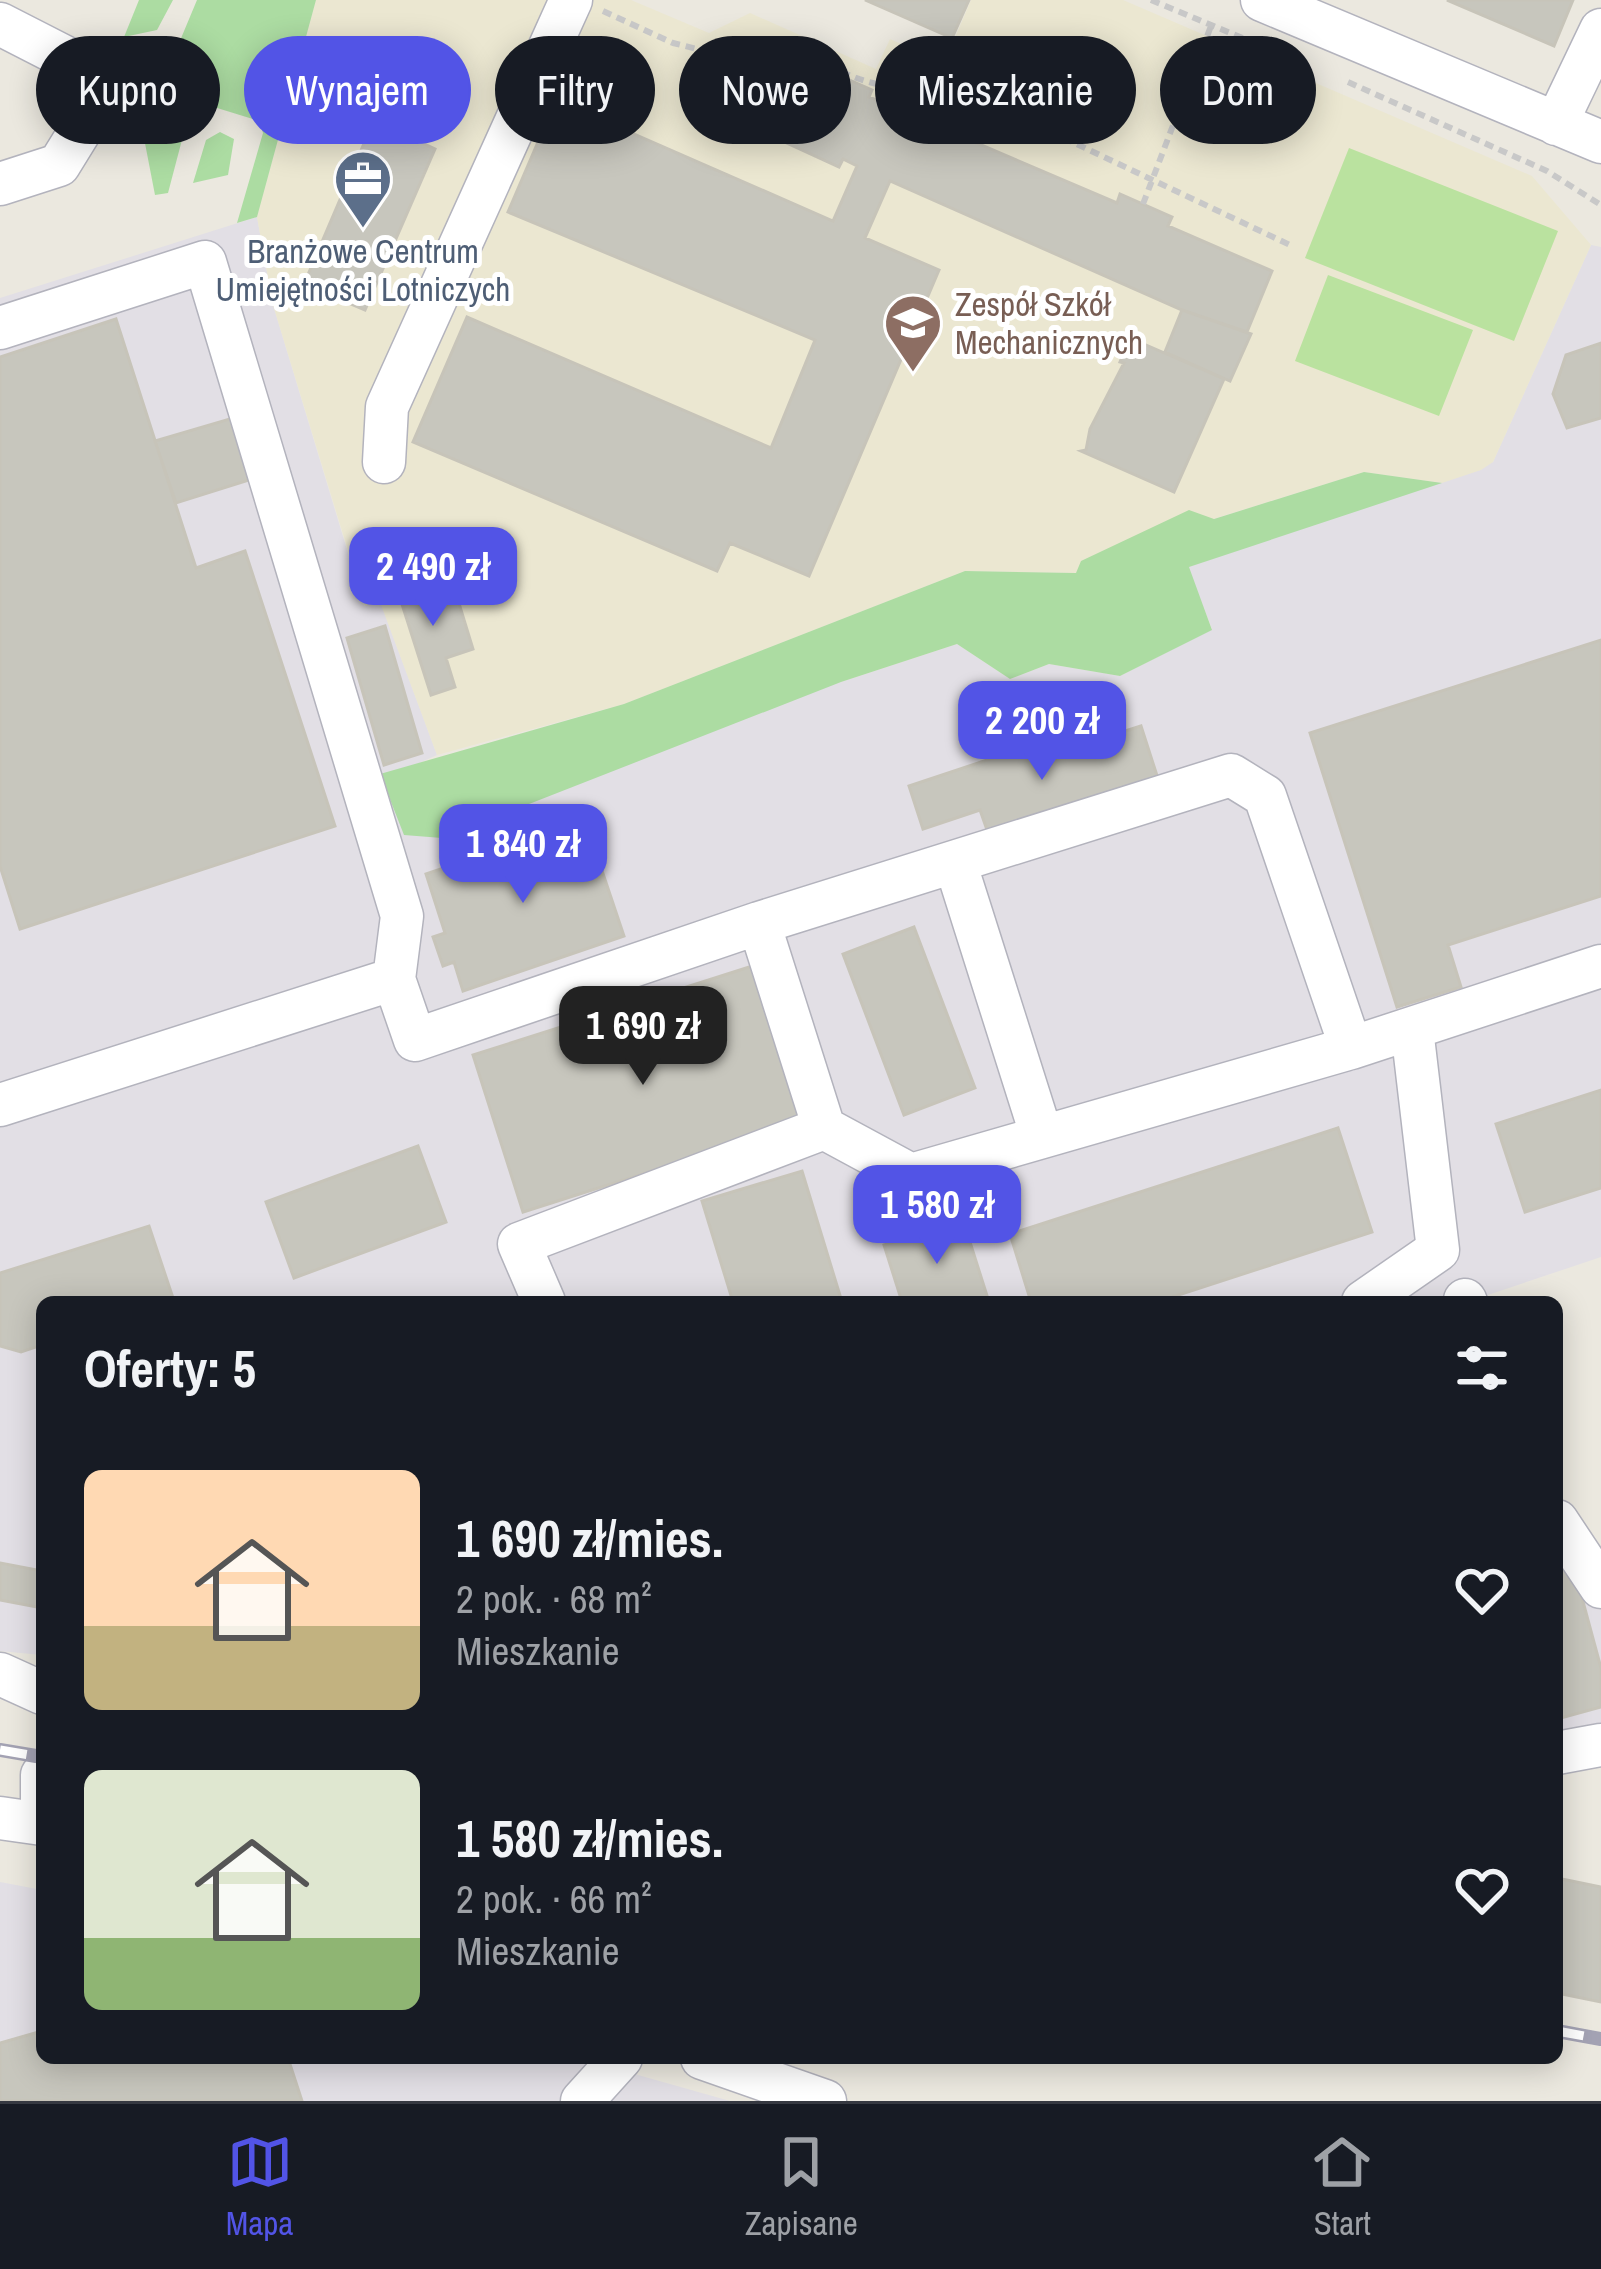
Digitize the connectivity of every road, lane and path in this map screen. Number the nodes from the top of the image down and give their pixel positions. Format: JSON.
{"nodes":[{"id":1,"x":1151,"y":0,"type":"edge"},
{"id":2,"x":581,"y":3,"type":"edge"},
{"id":3,"x":1274,"y":3,"type":"edge"},
{"id":4,"x":0,"y":24,"type":"edge"},
{"id":5,"x":1211,"y":26,"type":"junction"},
{"id":6,"x":1601,"y":30,"type":"edge"},
{"id":7,"x":1236,"y":36,"type":"edge"},
{"id":8,"x":1335,"y":76,"type":"dead end"},
{"id":9,"x":1556,"y":124,"type":"junction"},
{"id":10,"x":1601,"y":142,"type":"edge"},
{"id":11,"x":1152,"y":180,"type":"junction"},
{"id":12,"x":0,"y":184,"type":"edge"},
{"id":13,"x":1143,"y":204,"type":"dead end"},
{"id":14,"x":1601,"y":205,"type":"edge"},
{"id":15,"x":1290,"y":245,"type":"dead end"},
{"id":16,"x":0,"y":328,"type":"edge"},
{"id":17,"x":384,"y":462,"type":"dead end"},
{"id":18,"x":956,"y":862,"type":"junction"},
{"id":19,"x":759,"y":923,"type":"junction"},
{"id":20,"x":1601,"y":967,"type":"edge"},
{"id":21,"x":394,"y":980,"type":"junction"},
{"id":22,"x":1412,"y":1029,"type":"junction"},
{"id":23,"x":1351,"y":1048,"type":"junction"},
{"id":24,"x":0,"y":1105,"type":"edge"},
{"id":25,"x":824,"y":1129,"type":"junction"},
{"id":26,"x":1042,"y":1137,"type":"junction"},
{"id":27,"x":541,"y":1296,"type":"edge"},
{"id":28,"x":1372,"y":1296,"type":"edge"},
{"id":29,"x":1563,"y":1530,"type":"edge"},
{"id":30,"x":1601,"y":1587,"type":"edge"},
{"id":31,"x":0,"y":1674,"type":"edge"},
{"id":32,"x":36,"y":1690,"type":"edge"},
{"id":33,"x":1601,"y":1745,"type":"edge"},
{"id":34,"x":1563,"y":1752,"type":"edge"},
{"id":35,"x":0,"y":1818,"type":"edge"},
{"id":36,"x":36,"y":1823,"type":"edge"},
{"id":37,"x":616,"y":2064,"type":"edge"},
{"id":38,"x":719,"y":2064,"type":"edge"},
{"id":39,"x":582,"y":2101,"type":"edge"},
{"id":40,"x":825,"y":2101,"type":"edge"}],
"edges":[{"from":1,"to":5,"type":"path"},
{"from":2,"to":11,"type":"path"},
{"from":2,"to":17,"type":"street"},
{"from":3,"to":9,"type":"street"},
{"from":4,"to":12,"type":"street"},
{"from":5,"to":7,"type":"path"},
{"from":5,"to":11,"type":"path"},
{"from":6,"to":9,"type":"street"},
{"from":8,"to":14,"type":"path"},
{"from":9,"to":10,"type":"street"},
{"from":11,"to":13,"type":"path"},
{"from":11,"to":15,"type":"path"},
{"from":16,"to":21,"type":"street"},
{"from":18,"to":19,"type":"street"},
{"from":18,"to":23,"type":"street"},
{"from":18,"to":26,"type":"street"},
{"from":19,"to":21,"type":"street"},
{"from":19,"to":25,"type":"street"},
{"from":20,"to":22,"type":"street"},
{"from":21,"to":24,"type":"street"},
{"from":22,"to":23,"type":"street"},
{"from":22,"to":28,"type":"street"},
{"from":23,"to":26,"type":"street"},
{"from":25,"to":26,"type":"street"},
{"from":25,"to":27,"type":"street"},
{"from":29,"to":30,"type":"street"},
{"from":31,"to":32,"type":"street"},
{"from":33,"to":34,"type":"street"},
{"from":35,"to":36,"type":"street"},
{"from":37,"to":39,"type":"street"},
{"from":38,"to":40,"type":"street"}]}
